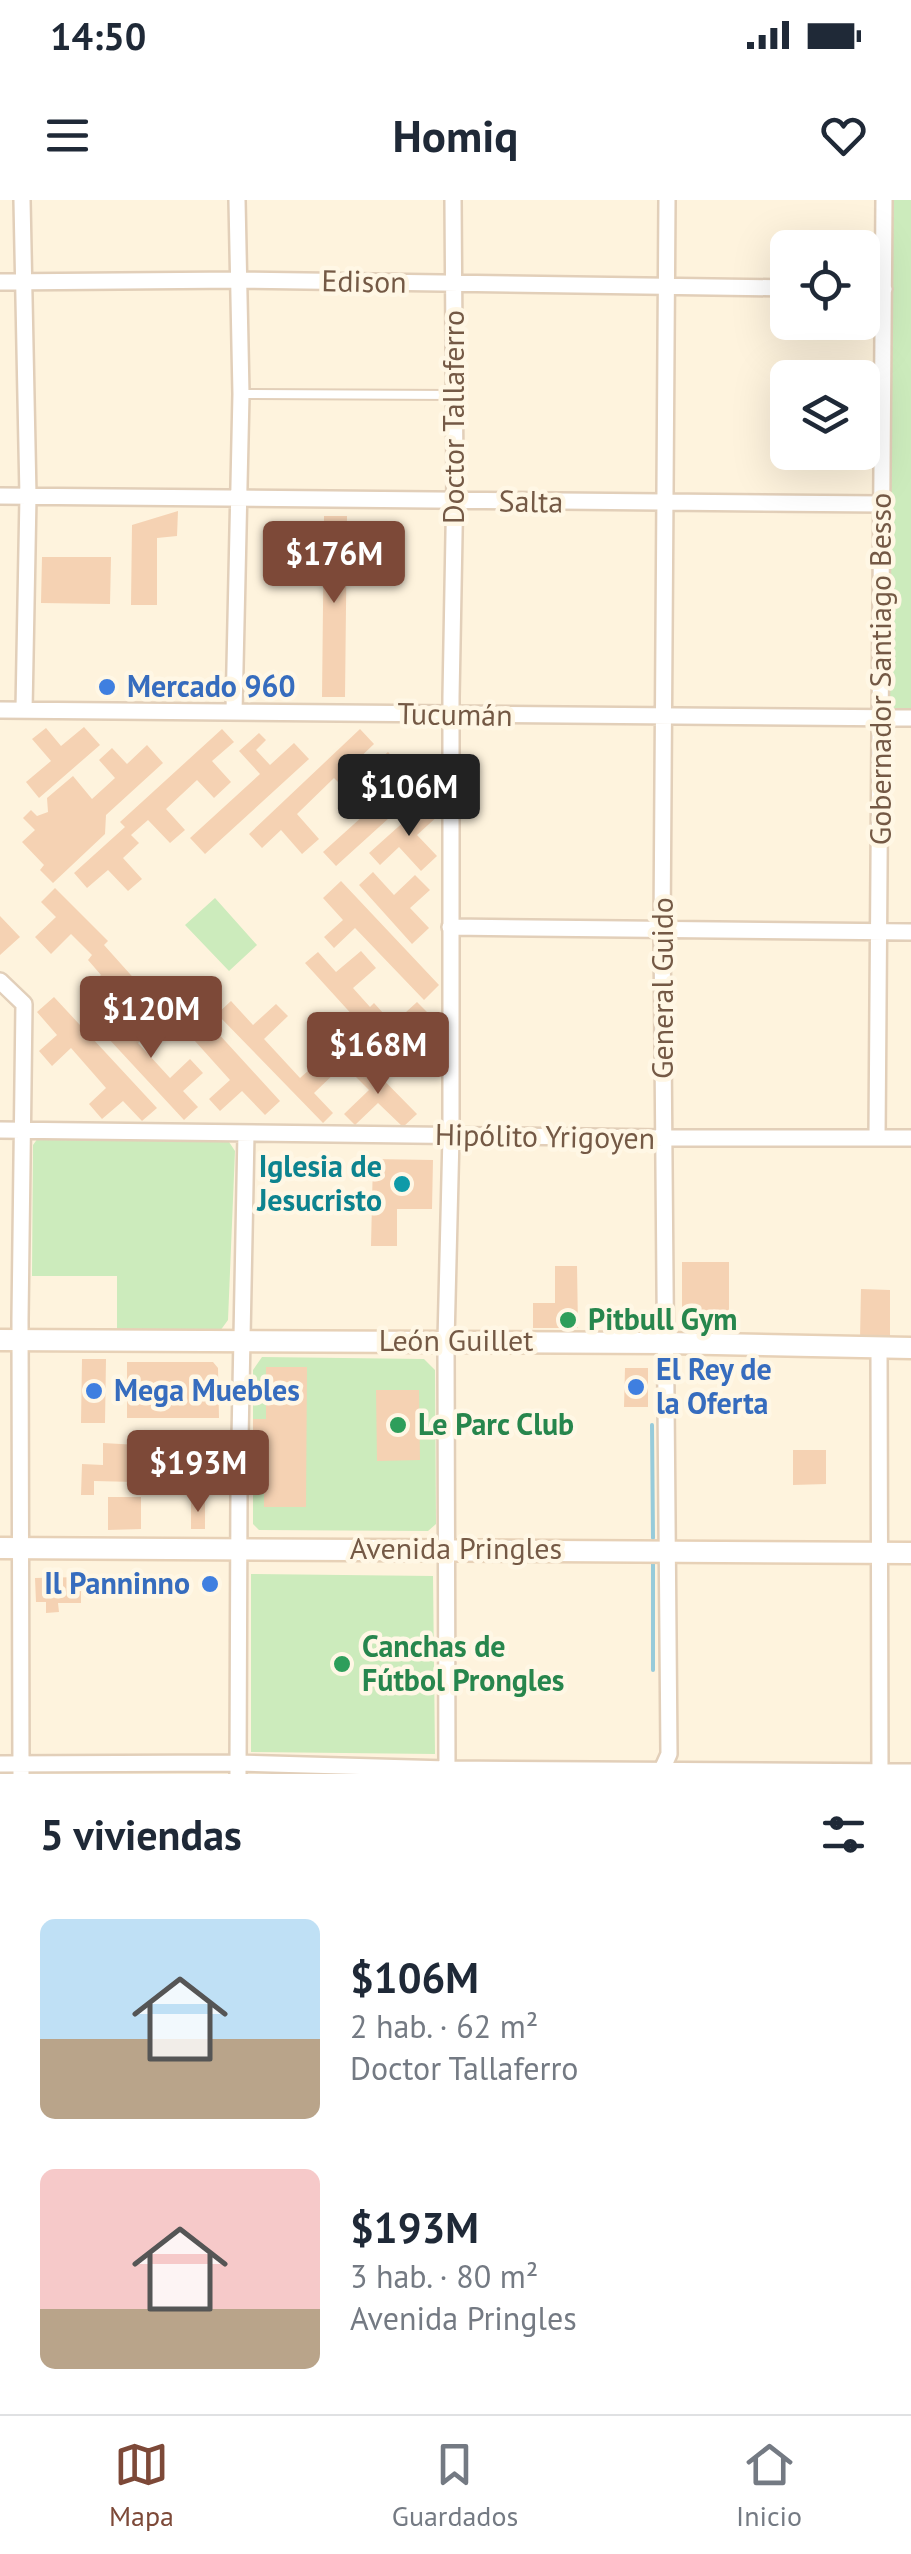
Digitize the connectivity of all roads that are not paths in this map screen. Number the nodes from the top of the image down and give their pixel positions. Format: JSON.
{"nodes":[{"id":1,"x":22,"y":200,"type":"edge"},
{"id":2,"x":237,"y":200,"type":"edge"},
{"id":3,"x":453,"y":200,"type":"edge"},
{"id":4,"x":667,"y":200,"type":"edge"},
{"id":5,"x":884,"y":200,"type":"edge"},
{"id":6,"x":240,"y":280,"type":"junction"},
{"id":7,"x":22,"y":281,"type":"junction"},
{"id":8,"x":0,"y":282,"type":"edge"},
{"id":9,"x":455,"y":284,"type":"junction"},
{"id":10,"x":667,"y":288,"type":"junction"},
{"id":11,"x":770,"y":288,"type":"edge"},
{"id":12,"x":880,"y":289,"type":"edge"},
{"id":13,"x":884,"y":289,"type":"junction"},
{"id":14,"x":241,"y":394,"type":"junction"},
{"id":15,"x":454,"y":395,"type":"junction"},
{"id":16,"x":0,"y":496,"type":"edge"},
{"id":17,"x":28,"y":496,"type":"junction"},
{"id":18,"x":240,"y":496,"type":"junction"},
{"id":19,"x":454,"y":501,"type":"junction"},
{"id":20,"x":882,"y":504,"type":"junction"},
{"id":21,"x":666,"y":505,"type":"junction"},
{"id":22,"x":0,"y":710,"type":"edge"},
{"id":23,"x":24,"y":710,"type":"junction"},
{"id":24,"x":234,"y":712,"type":"junction"},
{"id":25,"x":451,"y":715,"type":"junction"},
{"id":26,"x":664,"y":716,"type":"junction"},
{"id":27,"x":878,"y":718,"type":"junction"},
{"id":28,"x":911,"y":718,"type":"edge"},
{"id":29,"x":450,"y":926,"type":"junction"},
{"id":30,"x":662,"y":930,"type":"junction"},
{"id":31,"x":880,"y":932,"type":"junction"},
{"id":32,"x":911,"y":932,"type":"edge"},
{"id":33,"x":0,"y":981,"type":"edge"},
{"id":34,"x":0,"y":1130,"type":"edge"},
{"id":35,"x":24,"y":1130,"type":"junction"},
{"id":36,"x":246,"y":1133,"type":"junction"},
{"id":37,"x":451,"y":1136,"type":"junction"},
{"id":38,"x":876,"y":1137,"type":"junction"},
{"id":39,"x":664,"y":1138,"type":"junction"},
{"id":40,"x":911,"y":1138,"type":"edge"},
{"id":41,"x":10,"y":1340,"type":"edge"},
{"id":42,"x":241,"y":1340,"type":"junction"},
{"id":43,"x":446,"y":1341,"type":"junction"},
{"id":44,"x":666,"y":1342,"type":"junction"},
{"id":45,"x":879,"y":1348,"type":"junction"},
{"id":46,"x":911,"y":1348,"type":"edge"},
{"id":47,"x":10,"y":1548,"type":"edge"},
{"id":48,"x":239,"y":1549,"type":"junction"},
{"id":49,"x":447,"y":1549,"type":"junction"},
{"id":50,"x":668,"y":1551,"type":"junction"},
{"id":51,"x":879,"y":1552,"type":"junction"},
{"id":52,"x":911,"y":1553,"type":"edge"},
{"id":53,"x":0,"y":1764,"type":"edge"},
{"id":54,"x":21,"y":1769,"type":"edge"},
{"id":55,"x":238,"y":1769,"type":"edge"},
{"id":56,"x":447,"y":1771,"type":"edge"},
{"id":57,"x":660,"y":1772,"type":"edge"},
{"id":58,"x":880,"y":1772,"type":"edge"},
{"id":59,"x":911,"y":1772,"type":"edge"}],
"edges":[{"from":1,"to":7,"type":"street"},
{"from":2,"to":6,"type":"street"},
{"from":3,"to":9,"type":"street","name":"Doctor Tallaferro"},
{"from":4,"to":10,"type":"street","name":"General Guido"},
{"from":5,"to":13,"type":"street","name":"Gobernador Santiago Besso"},
{"from":6,"to":7,"type":"street","name":"Edison"},
{"from":6,"to":9,"type":"street","name":"Edison"},
{"from":6,"to":14,"type":"street"},
{"from":7,"to":8,"type":"street","name":"Edison"},
{"from":7,"to":17,"type":"street"},
{"from":9,"to":10,"type":"street","name":"Edison"},
{"from":9,"to":15,"type":"street","name":"Doctor Tallaferro"},
{"from":10,"to":11,"type":"street","name":"Edison"},
{"from":10,"to":21,"type":"street","name":"General Guido"},
{"from":12,"to":13,"type":"street"},
{"from":13,"to":20,"type":"street","name":"Gobernador Santiago Besso"},
{"from":14,"to":15,"type":"lane"},
{"from":14,"to":18,"type":"street"},
{"from":15,"to":19,"type":"street","name":"Doctor Tallaferro"},
{"from":16,"to":17,"type":"street","name":"Salta"},
{"from":17,"to":18,"type":"street","name":"Salta"},
{"from":17,"to":23,"type":"street"},
{"from":18,"to":19,"type":"street","name":"Salta"},
{"from":18,"to":24,"type":"street"},
{"from":19,"to":21,"type":"street","name":"Salta"},
{"from":19,"to":25,"type":"street","name":"Doctor Tallaferro"},
{"from":20,"to":21,"type":"street","name":"Salta"},
{"from":20,"to":27,"type":"street","name":"Gobernador Santiago Besso"},
{"from":21,"to":26,"type":"street","name":"General Guido"},
{"from":22,"to":23,"type":"street","name":"Tucumán"},
{"from":23,"to":24,"type":"street","name":"Tucumán"},
{"from":24,"to":25,"type":"street","name":"Tucumán"},
{"from":25,"to":26,"type":"street","name":"Tucumán"},
{"from":25,"to":29,"type":"street","name":"Doctor Tallaferro"},
{"from":26,"to":27,"type":"street","name":"Tucumán"},
{"from":26,"to":30,"type":"street","name":"General Guido"},
{"from":27,"to":28,"type":"street","name":"Tucumán"},
{"from":27,"to":31,"type":"street","name":"Gobernador Santiago Besso"},
{"from":29,"to":30,"type":"street"},
{"from":29,"to":37,"type":"street","name":"Doctor Tallaferro"},
{"from":30,"to":31,"type":"street"},
{"from":30,"to":39,"type":"street","name":"General Guido"},
{"from":31,"to":32,"type":"street"},
{"from":31,"to":38,"type":"street","name":"Gobernador Santiago Besso"},
{"from":33,"to":35,"type":"street"},
{"from":34,"to":35,"type":"street","name":"Hipólito Yrigoyen"},
{"from":35,"to":36,"type":"street","name":"Hipólito Yrigoyen"},
{"from":35,"to":41,"type":"street"},
{"from":36,"to":37,"type":"street","name":"Hipólito Yrigoyen"},
{"from":36,"to":42,"type":"street"},
{"from":37,"to":39,"type":"street","name":"Hipólito Yrigoyen"},
{"from":37,"to":43,"type":"street","name":"Doctor Tallaferro"},
{"from":38,"to":39,"type":"street","name":"Hipólito Yrigoyen"},
{"from":38,"to":40,"type":"street","name":"Hipólito Yrigoyen"},
{"from":39,"to":44,"type":"street","name":"General Guido"},
{"from":41,"to":42,"type":"street","name":"León Guillet"},
{"from":41,"to":47,"type":"street"},
{"from":42,"to":43,"type":"street","name":"León Guillet"},
{"from":42,"to":48,"type":"street"},
{"from":43,"to":44,"type":"street","name":"León Guillet"},
{"from":43,"to":49,"type":"street","name":"Doctor Tallaferro"},
{"from":44,"to":45,"type":"street","name":"León Guillet"},
{"from":44,"to":50,"type":"street","name":"General Guido"},
{"from":45,"to":46,"type":"street","name":"León Guillet"},
{"from":45,"to":51,"type":"street"},
{"from":47,"to":48,"type":"street","name":"Avenida Pringles"},
{"from":47,"to":54,"type":"street"},
{"from":48,"to":49,"type":"street","name":"Avenida Pringles"},
{"from":48,"to":55,"type":"street"},
{"from":49,"to":50,"type":"street","name":"Avenida Pringles"},
{"from":49,"to":56,"type":"street","name":"Doctor Tallaferro"},
{"from":50,"to":51,"type":"street","name":"Avenida Pringles"},
{"from":50,"to":57,"type":"street","name":"General Guido"},
{"from":51,"to":52,"type":"street","name":"Avenida Pringles"},
{"from":51,"to":58,"type":"street"},
{"from":53,"to":54,"type":"street"},
{"from":54,"to":55,"type":"street"},
{"from":55,"to":56,"type":"street"},
{"from":56,"to":57,"type":"street"},
{"from":57,"to":58,"type":"street"},
{"from":58,"to":59,"type":"street"}]}
